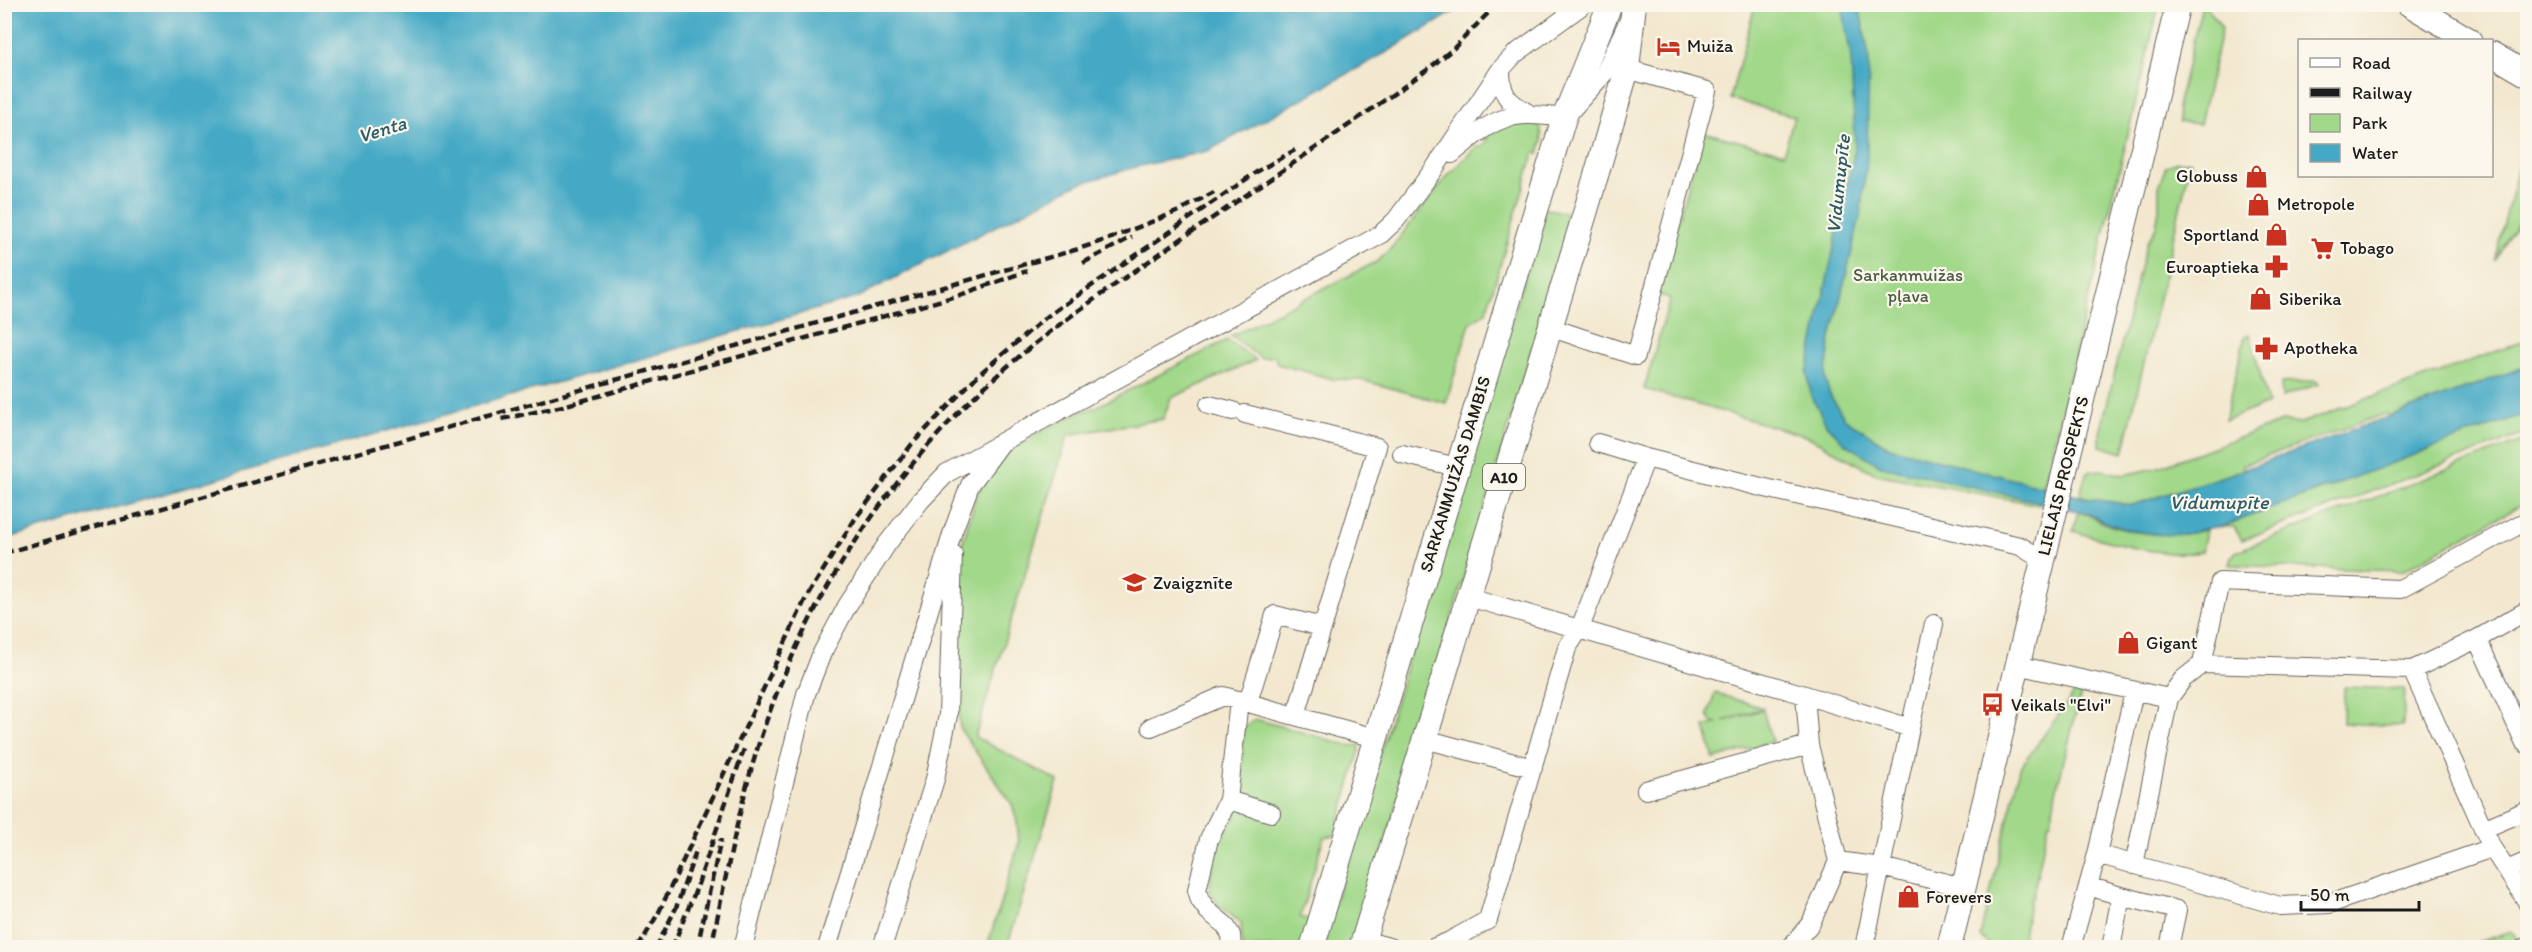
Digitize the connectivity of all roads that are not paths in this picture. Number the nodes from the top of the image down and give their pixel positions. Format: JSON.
{"nodes":[{"id":1,"x":1584,"y":4,"type":"edge"},
{"id":2,"x":1610,"y":4,"type":"edge"},
{"id":3,"x":2178,"y":4,"type":"edge"},
{"id":4,"x":2409,"y":4,"type":"edge"},
{"id":5,"x":1633,"y":8,"type":"edge"},
{"id":6,"x":2467,"y":39,"type":"edge"},
{"id":7,"x":2493,"y":55,"type":"edge"},
{"id":8,"x":1501,"y":69,"type":"junction"},
{"id":9,"x":1627,"y":69,"type":"junction"},
{"id":10,"x":2528,"y":75,"type":"edge"},
{"id":11,"x":1527,"y":113,"type":"junction"},
{"id":12,"x":1564,"y":118,"type":"junction"},
{"id":13,"x":1434,"y":169,"type":"junction"},
{"id":14,"x":1549,"y":327,"type":"junction"},
{"id":15,"x":1209,"y":405,"type":"dead end"},
{"id":16,"x":1002,"y":442,"type":"junction"},
{"id":17,"x":1598,"y":443,"type":"dead end"},
{"id":18,"x":1390,"y":451,"type":"junction"},
{"id":19,"x":1646,"y":458,"type":"junction"},
{"id":20,"x":1457,"y":467,"type":"junction"},
{"id":21,"x":2528,"y":520,"type":"edge"},
{"id":22,"x":953,"y":531,"type":"junction"},
{"id":23,"x":2043,"y":560,"type":"junction"},
{"id":24,"x":1469,"y":597,"type":"junction"},
{"id":25,"x":2528,"y":610,"type":"edge"},
{"id":26,"x":1934,"y":624,"type":"dead end"},
{"id":27,"x":1322,"y":627,"type":"junction"},
{"id":28,"x":1580,"y":628,"type":"junction"},
{"id":29,"x":2477,"y":639,"type":"junction"},
{"id":30,"x":2202,"y":664,"type":"junction"},
{"id":31,"x":2016,"y":665,"type":"junction"},
{"id":32,"x":2412,"y":670,"type":"junction"},
{"id":33,"x":2134,"y":692,"type":"junction"},
{"id":34,"x":1805,"y":695,"type":"junction"},
{"id":35,"x":2169,"y":698,"type":"junction"},
{"id":36,"x":1244,"y":701,"type":"junction"},
{"id":37,"x":1296,"y":715,"type":"junction"},
{"id":38,"x":1151,"y":727,"type":"dead end"},
{"id":39,"x":1910,"y":728,"type":"junction"},
{"id":40,"x":1375,"y":738,"type":"junction"},
{"id":41,"x":1425,"y":739,"type":"junction"},
{"id":42,"x":2528,"y":742,"type":"edge"},
{"id":43,"x":1809,"y":745,"type":"junction"},
{"id":44,"x":1533,"y":768,"type":"junction"},
{"id":45,"x":1646,"y":790,"type":"dead end"},
{"id":46,"x":1228,"y":800,"type":"junction"},
{"id":47,"x":2528,"y":810,"type":"edge"},
{"id":48,"x":1271,"y":813,"type":"dead end"},
{"id":49,"x":2483,"y":830,"type":"junction"},
{"id":50,"x":2492,"y":848,"type":"junction"},
{"id":51,"x":2097,"y":854,"type":"junction"},
{"id":52,"x":1838,"y":861,"type":"junction"},
{"id":53,"x":2528,"y":861,"type":"edge"},
{"id":54,"x":2134,"y":864,"type":"junction"},
{"id":55,"x":1881,"y":867,"type":"junction"},
{"id":56,"x":2507,"y":870,"type":"junction"},
{"id":57,"x":2088,"y":886,"type":"junction"},
{"id":58,"x":1963,"y":887,"type":"junction"},
{"id":59,"x":2121,"y":896,"type":"junction"},
{"id":60,"x":2528,"y":903,"type":"edge"},
{"id":61,"x":1362,"y":944,"type":"edge"},
{"id":62,"x":743,"y":948,"type":"edge"},
{"id":63,"x":827,"y":948,"type":"edge"},
{"id":64,"x":882,"y":948,"type":"edge"},
{"id":65,"x":1232,"y":948,"type":"edge"},
{"id":66,"x":1312,"y":948,"type":"edge"},
{"id":67,"x":1392,"y":948,"type":"edge"},
{"id":68,"x":1433,"y":948,"type":"edge"},
{"id":69,"x":1790,"y":948,"type":"edge"},
{"id":70,"x":1864,"y":948,"type":"edge"},
{"id":71,"x":1949,"y":948,"type":"edge"},
{"id":72,"x":2071,"y":948,"type":"edge"},
{"id":73,"x":2111,"y":948,"type":"edge"},
{"id":74,"x":2169,"y":948,"type":"edge"}],
"edges":[{"from":1,"to":8,"type":"street"},
{"from":2,"to":12,"type":"main road","name":"SARKANMUIŽAS DAMBIS","number":"A10"},
{"from":3,"to":23,"type":"main road","name":"LIELAIS PROSPEKTS"},
{"from":4,"to":6,"type":"main road"},
{"from":5,"to":9,"type":"main road","number":"A10"},
{"from":5,"to":12,"type":"street"},
{"from":7,"to":10,"type":"main road"},
{"from":8,"to":11,"type":"street"},
{"from":8,"to":13,"type":"street"},
{"from":9,"to":14,"type":"main road","number":"A10"},
{"from":9,"to":14,"type":"street"},
{"from":11,"to":12,"type":"street"},
{"from":11,"to":13,"type":"street"},
{"from":12,"to":20,"type":"main road","name":"SARKANMUIŽAS DAMBIS","number":"A10"},
{"from":13,"to":16,"type":"street"},
{"from":14,"to":24,"type":"main road","number":"A10"},
{"from":15,"to":18,"type":"street"},
{"from":16,"to":22,"type":"street"},
{"from":16,"to":62,"type":"street"},
{"from":17,"to":19,"type":"street"},
{"from":18,"to":20,"type":"street"},
{"from":18,"to":27,"type":"street"},
{"from":19,"to":23,"type":"street"},
{"from":19,"to":28,"type":"street"},
{"from":20,"to":40,"type":"main road","name":"SARKANMUIŽAS DAMBIS","number":"A10"},
{"from":21,"to":30,"type":"street"},
{"from":22,"to":63,"type":"street"},
{"from":22,"to":64,"type":"street"},
{"from":23,"to":31,"type":"main road","name":"LIELAIS PROSPEKTS"},
{"from":24,"to":28,"type":"street"},
{"from":24,"to":41,"type":"main road","number":"A10"},
{"from":25,"to":29,"type":"street"},
{"from":26,"to":39,"type":"street"},
{"from":27,"to":36,"type":"street"},
{"from":27,"to":37,"type":"street"},
{"from":28,"to":34,"type":"street"},
{"from":28,"to":44,"type":"street"},
{"from":29,"to":32,"type":"street"},
{"from":29,"to":42,"type":"street"},
{"from":30,"to":32,"type":"street"},
{"from":30,"to":35,"type":"street"},
{"from":31,"to":33,"type":"street"},
{"from":31,"to":58,"type":"main road","name":"LIELAIS PROSPEKTS"},
{"from":32,"to":49,"type":"street"},
{"from":33,"to":35,"type":"street"},
{"from":33,"to":51,"type":"street"},
{"from":34,"to":39,"type":"street"},
{"from":34,"to":43,"type":"street"},
{"from":35,"to":54,"type":"street"},
{"from":36,"to":37,"type":"street"},
{"from":36,"to":38,"type":"street"},
{"from":36,"to":46,"type":"street"},
{"from":37,"to":40,"type":"street"},
{"from":39,"to":55,"type":"street"},
{"from":40,"to":66,"type":"main road","name":"SARKANMUIŽAS DAMBIS","number":"A10"},
{"from":41,"to":44,"type":"street"},
{"from":41,"to":61,"type":"main road","number":"A10"},
{"from":43,"to":45,"type":"street"},
{"from":43,"to":52,"type":"street"},
{"from":44,"to":68,"type":"street"},
{"from":46,"to":48,"type":"street"},
{"from":46,"to":65,"type":"street"},
{"from":47,"to":49,"type":"street"},
{"from":49,"to":50,"type":"street"},
{"from":50,"to":54,"type":"street"},
{"from":50,"to":56,"type":"street"},
{"from":51,"to":54,"type":"street"},
{"from":51,"to":57,"type":"street"},
{"from":52,"to":55,"type":"street"},
{"from":52,"to":69,"type":"street"},
{"from":53,"to":56,"type":"street"},
{"from":55,"to":58,"type":"street"},
{"from":55,"to":70,"type":"street"},
{"from":56,"to":60,"type":"street"},
{"from":57,"to":59,"type":"street"},
{"from":57,"to":72,"type":"street"},
{"from":58,"to":71,"type":"main road","name":"LIELAIS PROSPEKTS"},
{"from":59,"to":73,"type":"street"},
{"from":59,"to":74,"type":"street"},
{"from":61,"to":67,"type":"street"}]}
